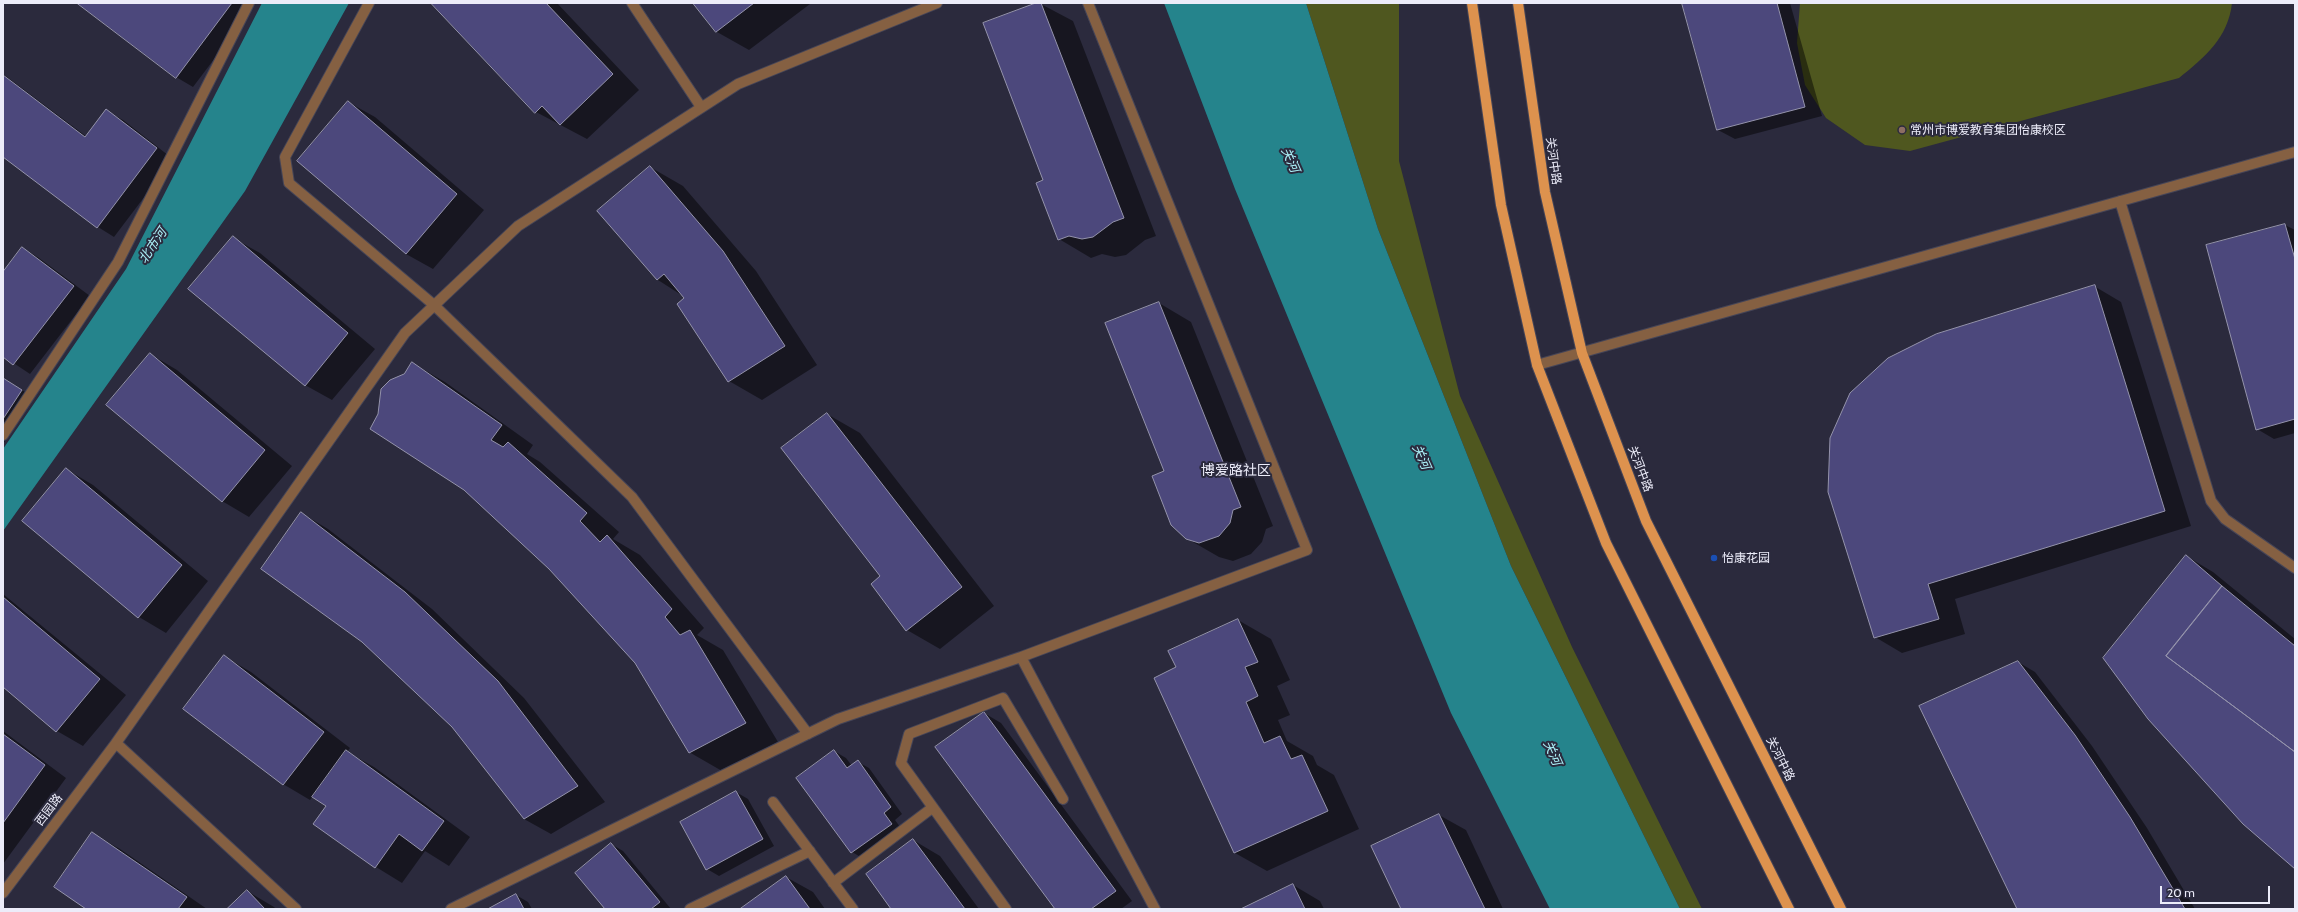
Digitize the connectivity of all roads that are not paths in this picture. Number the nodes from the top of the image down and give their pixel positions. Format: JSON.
{"nodes":[{"id":1,"x":248,"y":3,"type":"edge"},
{"id":2,"x":369,"y":3,"type":"edge"},
{"id":3,"x":632,"y":3,"type":"edge"},
{"id":4,"x":937,"y":3,"type":"edge"},
{"id":5,"x":1088,"y":3,"type":"edge"},
{"id":6,"x":1472,"y":3,"type":"edge"},
{"id":7,"x":1518,"y":3,"type":"edge"},
{"id":8,"x":701,"y":107,"type":"junction"},
{"id":9,"x":2295,"y":152,"type":"edge"},
{"id":10,"x":2120,"y":201,"type":"junction"},
{"id":11,"x":434,"y":305,"type":"junction"},
{"id":12,"x":1582,"y":353,"type":"junction"},
{"id":13,"x":1537,"y":365,"type":"junction"},
{"id":14,"x":3,"y":435,"type":"edge"},
{"id":15,"x":2295,"y":568,"type":"edge"},
{"id":16,"x":1021,"y":657,"type":"junction"},
{"id":17,"x":808,"y":734,"type":"junction"},
{"id":18,"x":116,"y":743,"type":"junction"},
{"id":19,"x":1063,"y":799,"type":"dead end"},
{"id":20,"x":773,"y":802,"type":"dead end"},
{"id":21,"x":932,"y":808,"type":"junction"},
{"id":22,"x":810,"y":851,"type":"junction"},
{"id":23,"x":833,"y":883,"type":"junction"},
{"id":24,"x":3,"y":893,"type":"edge"},
{"id":25,"x":296,"y":909,"type":"edge"},
{"id":26,"x":451,"y":909,"type":"edge"},
{"id":27,"x":690,"y":909,"type":"edge"},
{"id":28,"x":853,"y":909,"type":"edge"},
{"id":29,"x":1006,"y":909,"type":"edge"},
{"id":30,"x":1155,"y":909,"type":"edge"},
{"id":31,"x":1789,"y":909,"type":"edge"},
{"id":32,"x":1841,"y":909,"type":"edge"}],
"edges":[{"from":1,"to":14,"type":"lane"},
{"from":2,"to":11,"type":"lane"},
{"from":3,"to":8,"type":"lane"},
{"from":4,"to":8,"type":"lane","name":"西园路"},
{"from":5,"to":16,"type":"lane"},
{"from":6,"to":13,"type":"main road"},
{"from":7,"to":12,"type":"main road","name":"关河中路"},
{"from":8,"to":11,"type":"lane","name":"西园路"},
{"from":9,"to":10,"type":"lane"},
{"from":10,"to":12,"type":"lane"},
{"from":10,"to":15,"type":"lane"},
{"from":11,"to":17,"type":"lane"},
{"from":11,"to":18,"type":"lane","name":"西园路"},
{"from":12,"to":13,"type":"lane"},
{"from":12,"to":32,"type":"main road","name":"关河中路"},
{"from":13,"to":31,"type":"main road"},
{"from":16,"to":17,"type":"lane"},
{"from":16,"to":30,"type":"lane"},
{"from":17,"to":26,"type":"lane"},
{"from":18,"to":24,"type":"lane","name":"西园路"},
{"from":18,"to":25,"type":"lane"},
{"from":19,"to":21,"type":"lane"},
{"from":20,"to":22,"type":"lane"},
{"from":21,"to":23,"type":"lane"},
{"from":21,"to":29,"type":"lane"},
{"from":22,"to":23,"type":"lane"},
{"from":22,"to":27,"type":"lane"},
{"from":23,"to":28,"type":"lane"}]}
